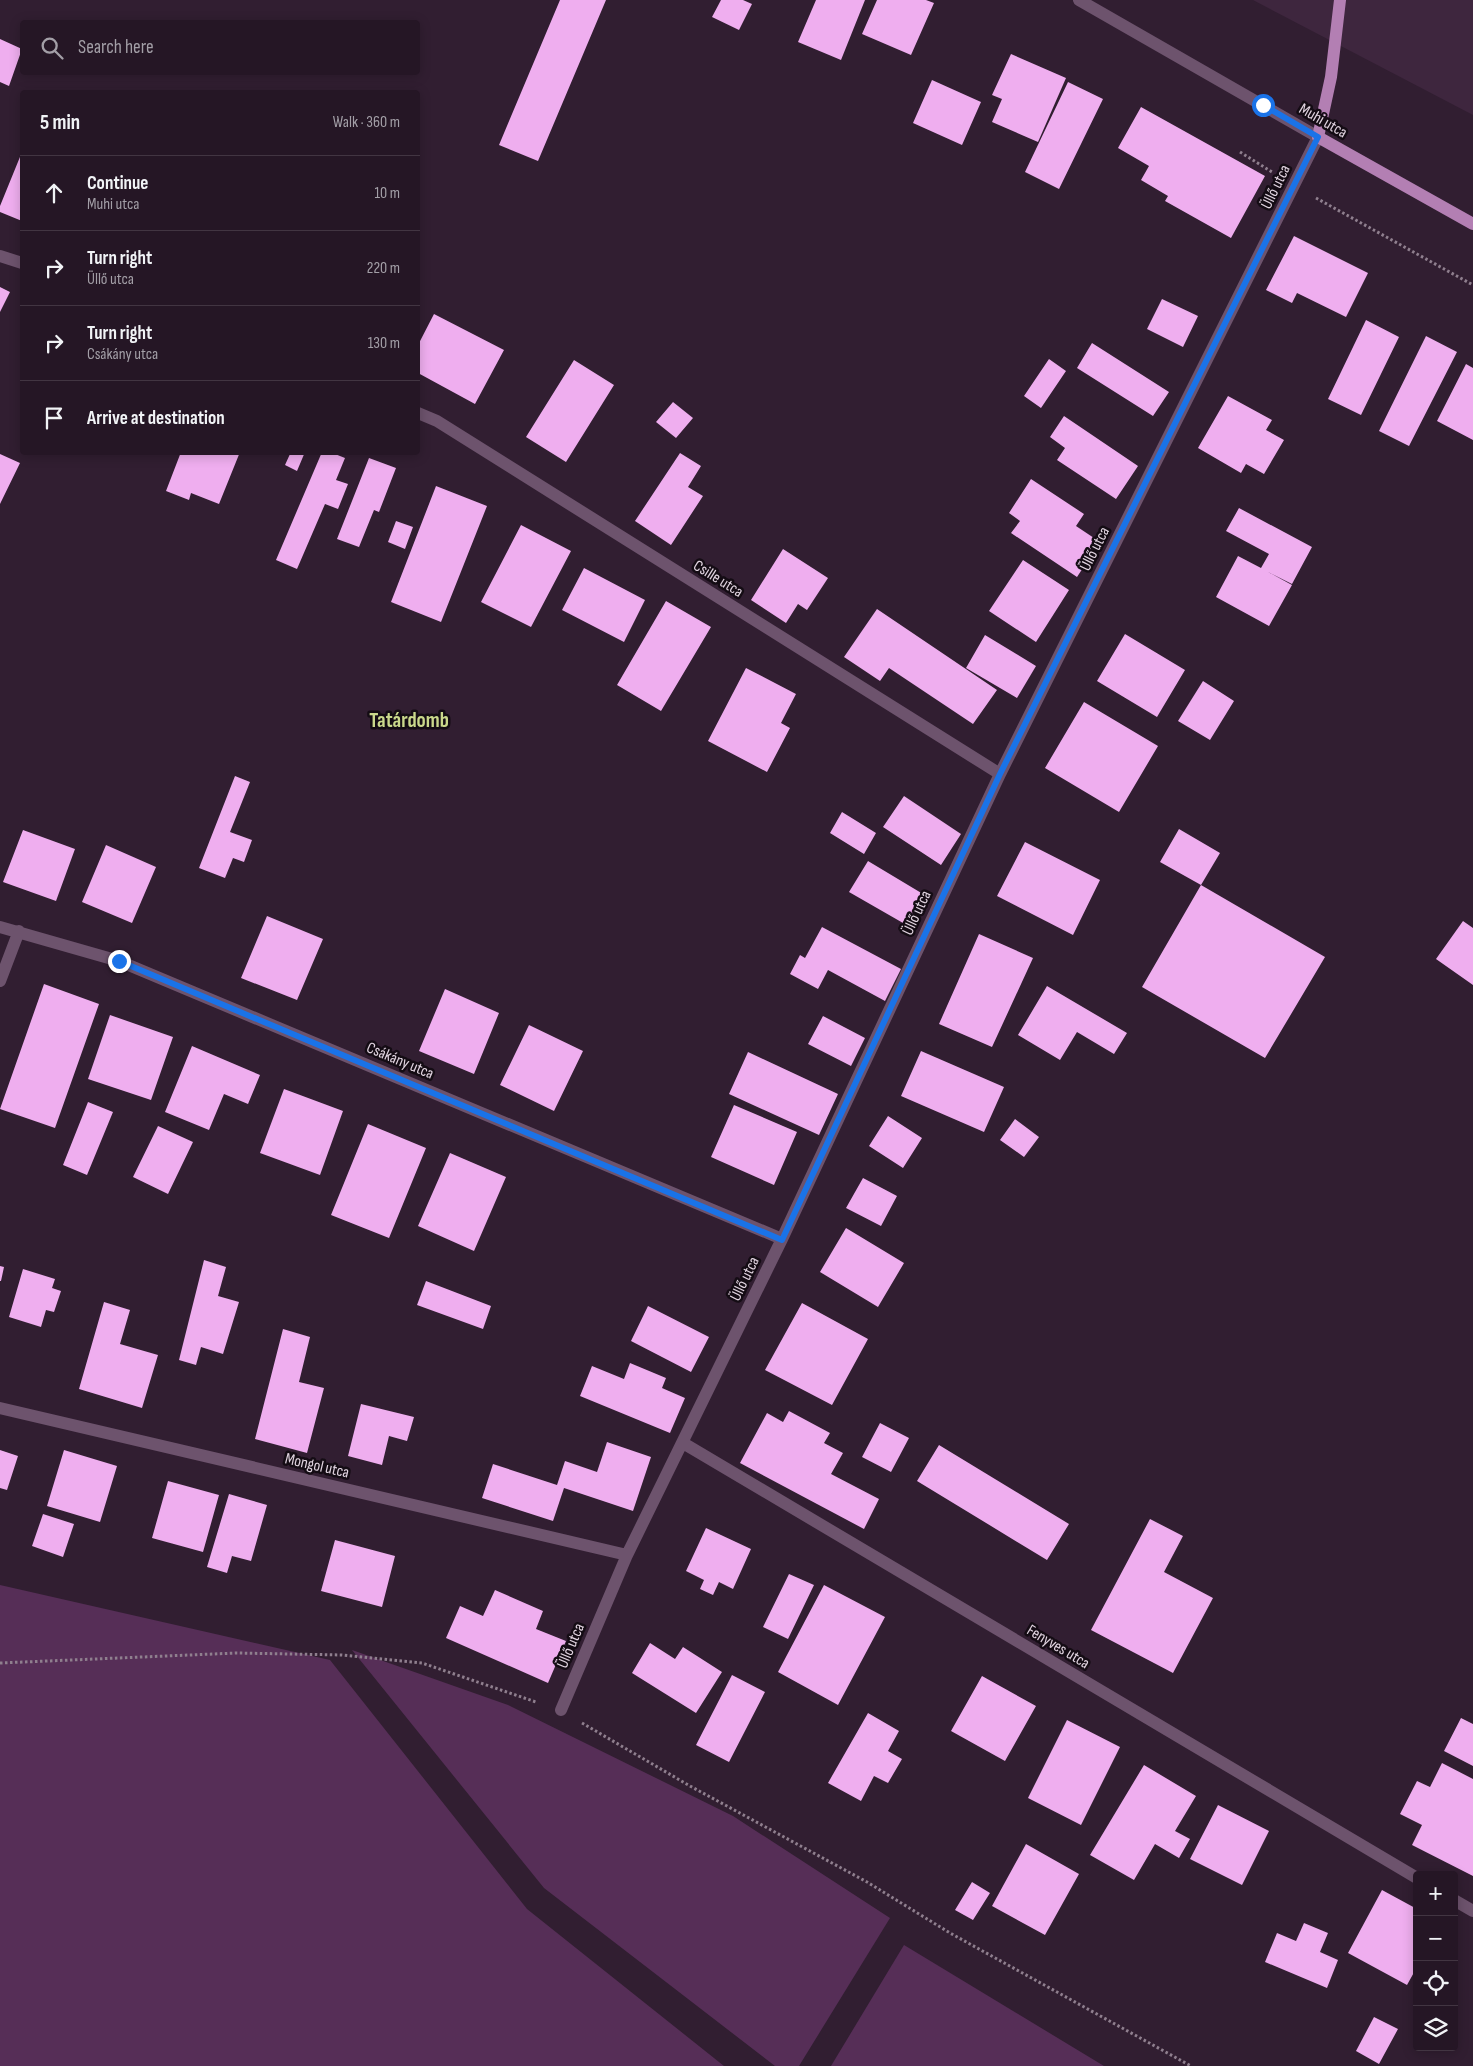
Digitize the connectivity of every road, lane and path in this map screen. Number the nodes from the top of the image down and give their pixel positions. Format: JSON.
{"nodes":[{"id":1,"x":1079,"y":0,"type":"edge"},
{"id":2,"x":1340,"y":0,"type":"edge"},
{"id":3,"x":1318,"y":137,"type":"junction"},
{"id":4,"x":1240,"y":152,"type":"dead end"},
{"id":5,"x":1294,"y":186,"type":"junction"},
{"id":6,"x":1473,"y":224,"type":"edge"},
{"id":7,"x":0,"y":256,"type":"edge"},
{"id":8,"x":20,"y":262,"type":"edge"},
{"id":9,"x":1473,"y":285,"type":"edge"},
{"id":10,"x":420,"y":414,"type":"edge"},
{"id":11,"x":1000,"y":774,"type":"junction"},
{"id":12,"x":0,"y":927,"type":"edge"},
{"id":13,"x":19,"y":931,"type":"junction"},
{"id":14,"x":0,"y":981,"type":"edge"},
{"id":15,"x":782,"y":1240,"type":"junction"},
{"id":16,"x":0,"y":1408,"type":"edge"},
{"id":17,"x":683,"y":1443,"type":"junction"},
{"id":18,"x":627,"y":1555,"type":"junction"},
{"id":19,"x":0,"y":1663,"type":"edge"},
{"id":20,"x":561,"y":1710,"type":"junction"},
{"id":21,"x":1413,"y":1876,"type":"edge"},
{"id":22,"x":1458,"y":1902,"type":"edge"},
{"id":23,"x":1473,"y":1911,"type":"edge"},
{"id":24,"x":1191,"y":2066,"type":"edge"}],
"edges":[{"from":1,"to":3,"type":"street","name":"Muhi utca"},
{"from":2,"to":3,"type":"main road"},
{"from":3,"to":5,"type":"street","name":"Üllő utca"},
{"from":3,"to":6,"type":"main road","name":"Muhi utca"},
{"from":4,"to":5,"type":"path"},
{"from":5,"to":9,"type":"path"},
{"from":5,"to":11,"type":"street","name":"Üllő utca"},
{"from":7,"to":8,"type":"street"},
{"from":10,"to":11,"type":"street","name":"Csille utca"},
{"from":11,"to":15,"type":"street","name":"Üllő utca"},
{"from":12,"to":13,"type":"street","name":"Csákány utca"},
{"from":13,"to":14,"type":"street"},
{"from":13,"to":15,"type":"street","name":"Csákány utca"},
{"from":15,"to":17,"type":"street","name":"Üllő utca"},
{"from":16,"to":18,"type":"street","name":"Mongol utca"},
{"from":17,"to":18,"type":"street","name":"Üllő utca"},
{"from":17,"to":21,"type":"street","name":"Fenyves utca"},
{"from":18,"to":20,"type":"street","name":"Üllő utca"},
{"from":19,"to":20,"type":"path"},
{"from":20,"to":24,"type":"path"},
{"from":22,"to":23,"type":"street"}]}
